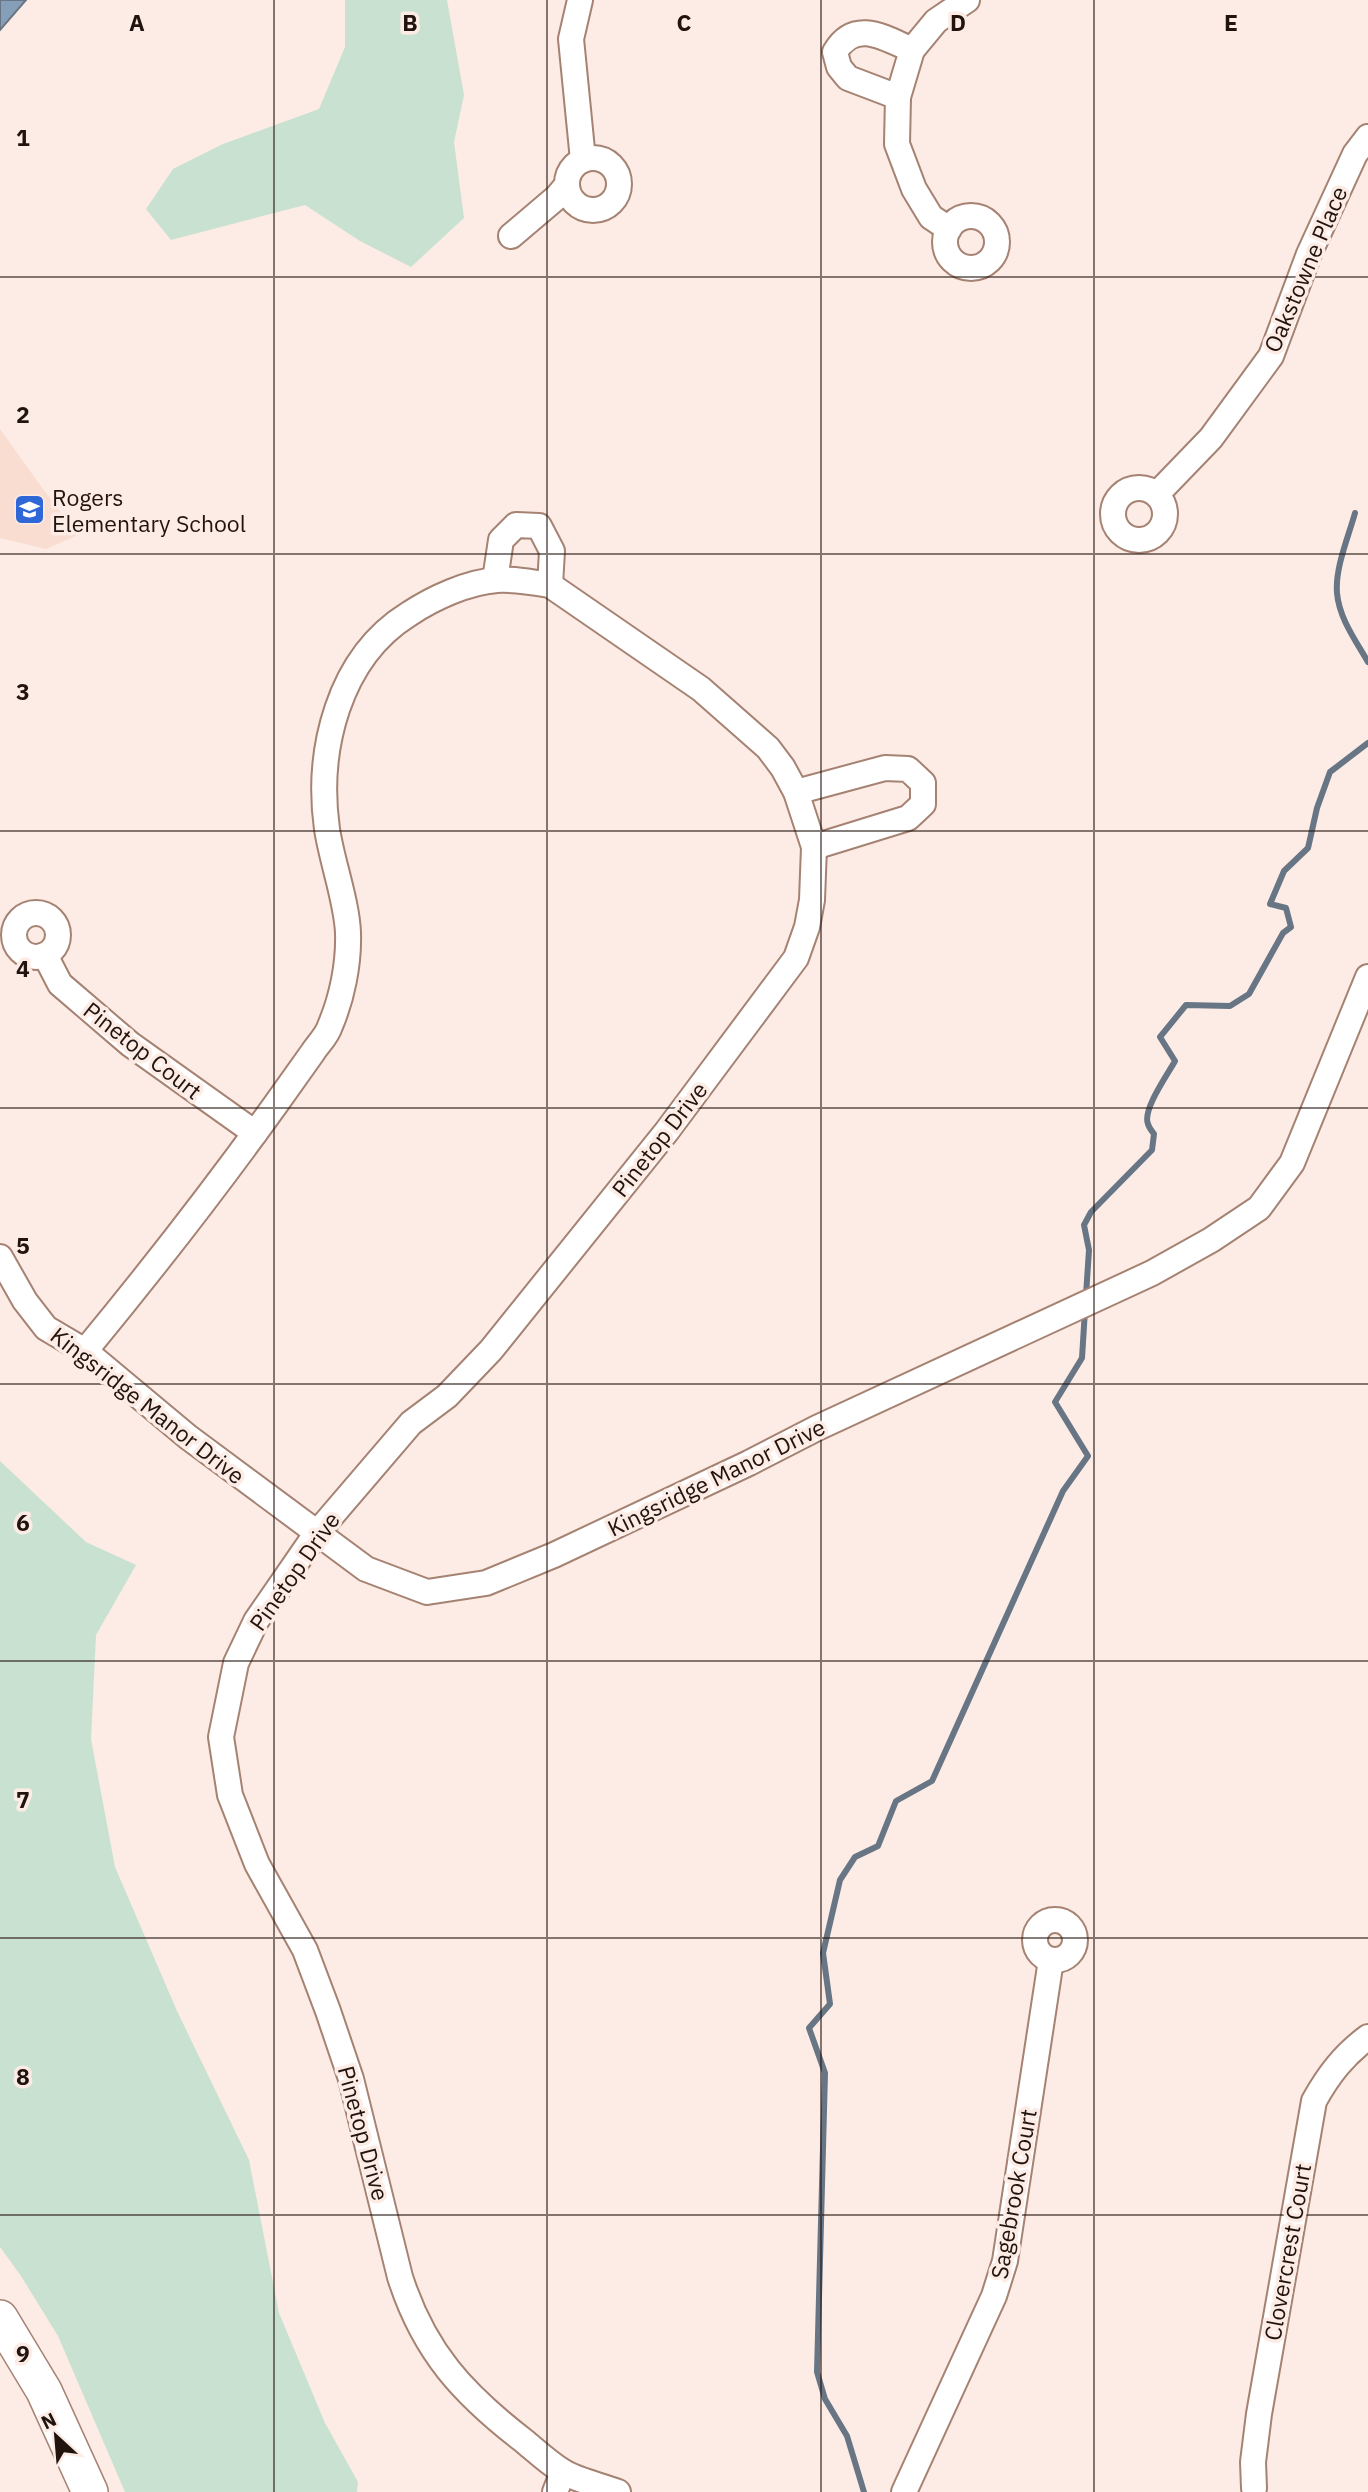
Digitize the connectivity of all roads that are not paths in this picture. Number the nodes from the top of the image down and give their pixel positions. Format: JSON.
{"nodes":[{"id":1,"x":580,"y":0,"type":"edge"},
{"id":2,"x":967,"y":0,"type":"edge"},
{"id":3,"x":912,"y":51,"type":"junction"},
{"id":4,"x":898,"y":97,"type":"junction"},
{"id":5,"x":1368,"y":137,"type":"edge"},
{"id":6,"x":583,"y":160,"type":"junction"},
{"id":7,"x":566,"y":185,"type":"junction"},
{"id":8,"x":949,"y":229,"type":"dead end"},
{"id":9,"x":511,"y":236,"type":"dead end"},
{"id":10,"x":1157,"y":494,"type":"dead end"},
{"id":11,"x":495,"y":580,"type":"junction"},
{"id":12,"x":550,"y":585,"type":"junction"},
{"id":13,"x":796,"y":792,"type":"junction"},
{"id":14,"x":814,"y":847,"type":"junction"},
{"id":15,"x":45,"y":956,"type":"dead end"},
{"id":16,"x":1368,"y":977,"type":"edge"},
{"id":17,"x":255,"y":1133,"type":"junction"},
{"id":18,"x":0,"y":1257,"type":"edge"},
{"id":19,"x":85,"y":1352,"type":"junction"},
{"id":20,"x":316,"y":1534,"type":"junction"},
{"id":21,"x":1051,"y":1960,"type":"dead end"},
{"id":22,"x":1368,"y":2037,"type":"edge"},
{"id":23,"x":0,"y":2318,"type":"edge"},
{"id":24,"x":559,"y":2482,"type":"edge"},
{"id":25,"x":1255,"y":2491,"type":"edge"},
{"id":26,"x":90,"y":2492,"type":"edge"},
{"id":27,"x":618,"y":2492,"type":"edge"},
{"id":28,"x":904,"y":2492,"type":"edge"}],
"edges":[{"from":1,"to":6,"type":"street"},
{"from":2,"to":3,"type":"street"},
{"from":3,"to":4,"type":"street"},
{"from":3,"to":4,"type":"street"},
{"from":4,"to":8,"type":"street"},
{"from":5,"to":10,"type":"street","name":"Oakstowne Place"},
{"from":6,"to":7,"type":"street"},
{"from":6,"to":7,"type":"street"},
{"from":7,"to":9,"type":"street"},
{"from":11,"to":12,"type":"street","name":"Pinetop Drive"},
{"from":11,"to":12,"type":"street"},
{"from":11,"to":17,"type":"street","name":"Pinetop Drive"},
{"from":12,"to":13,"type":"street","name":"Pinetop Drive"},
{"from":13,"to":14,"type":"street","name":"Pinetop Drive"},
{"from":13,"to":14,"type":"street"},
{"from":14,"to":20,"type":"street","name":"Pinetop Drive"},
{"from":15,"to":17,"type":"street","name":"Pinetop Court"},
{"from":16,"to":20,"type":"street","name":"Kingsridge Manor Drive"},
{"from":17,"to":19,"type":"street","name":"Pinetop Drive"},
{"from":18,"to":19,"type":"street","name":"Kingsridge Manor Drive"},
{"from":19,"to":20,"type":"street","name":"Kingsridge Manor Drive"},
{"from":20,"to":24,"type":"street","name":"Pinetop Drive"},
{"from":21,"to":28,"type":"street","name":"Sagebrook Court"},
{"from":22,"to":25,"type":"street","name":"Clovercrest Court"},
{"from":23,"to":26,"type":"street"},
{"from":24,"to":27,"type":"street","name":"Pinetop Drive"}]}
